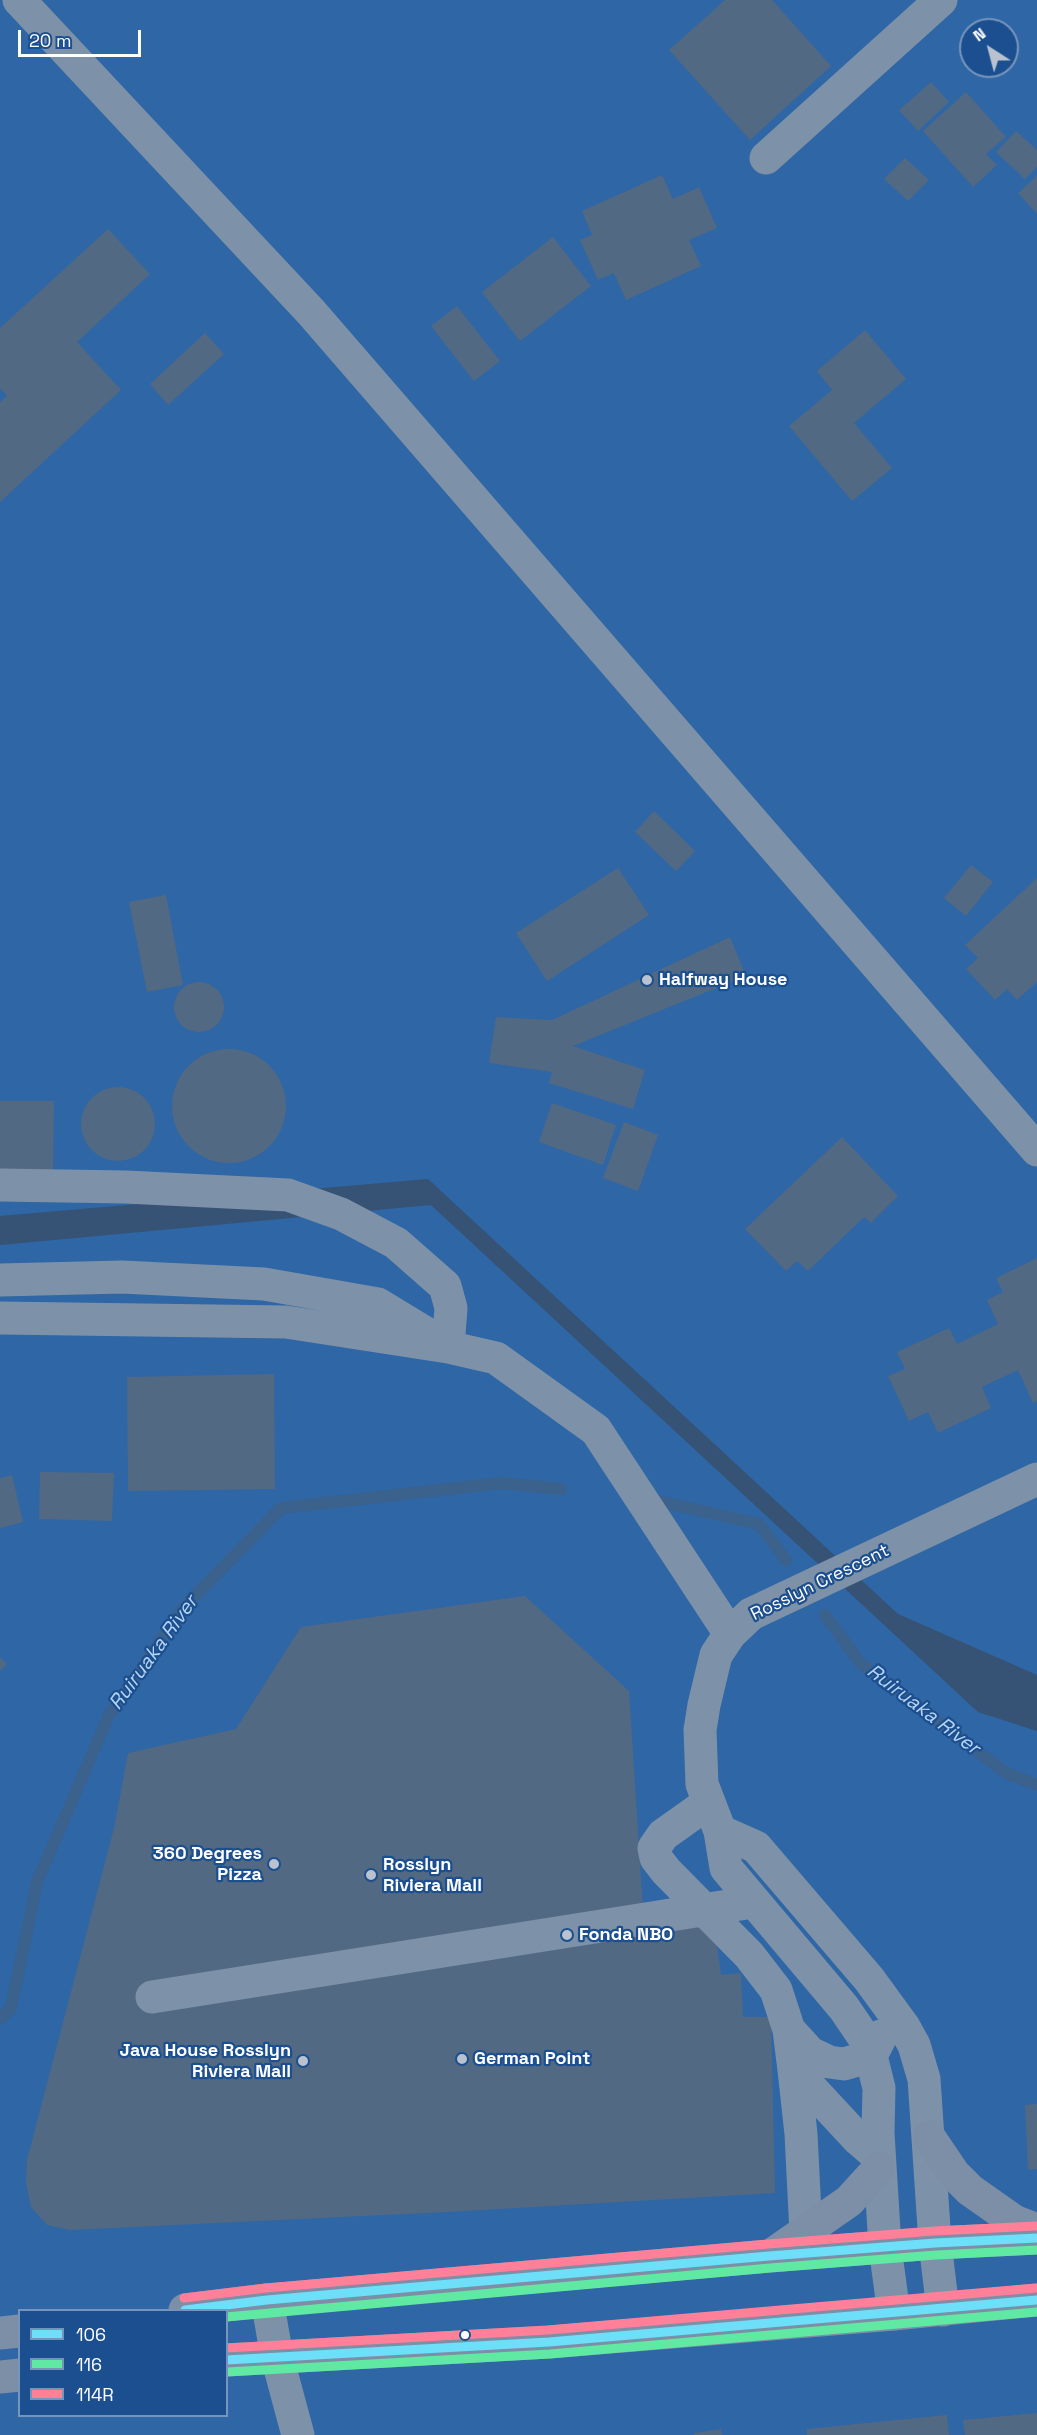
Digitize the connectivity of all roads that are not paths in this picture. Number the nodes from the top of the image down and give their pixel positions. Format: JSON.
{"nodes":[{"id":1,"x":19,"y":0,"type":"edge"},
{"id":2,"x":941,"y":0,"type":"edge"},
{"id":3,"x":765,"y":158,"type":"dead end"},
{"id":4,"x":1037,"y":1150,"type":"edge"},
{"id":5,"x":0,"y":1185,"type":"edge"},
{"id":6,"x":0,"y":1280,"type":"edge"},
{"id":7,"x":0,"y":1318,"type":"edge"},
{"id":8,"x":448,"y":1347,"type":"junction"},
{"id":9,"x":1037,"y":1479,"type":"edge"},
{"id":10,"x":730,"y":1634,"type":"junction"},
{"id":11,"x":714,"y":1817,"type":"junction"},
{"id":12,"x":753,"y":1902,"type":"junction"},
{"id":13,"x":152,"y":1997,"type":"dead end"},
{"id":14,"x":894,"y":2012,"type":"junction"},
{"id":15,"x":789,"y":2030,"type":"junction"},
{"id":16,"x":871,"y":2056,"type":"junction"},
{"id":17,"x":794,"y":2070,"type":"junction"},
{"id":18,"x":929,"y":2137,"type":"junction"},
{"id":19,"x":879,"y":2163,"type":"junction"},
{"id":20,"x":1037,"y":2230,"type":"edge"},
{"id":21,"x":806,"y":2233,"type":"junction"},
{"id":22,"x":1037,"y":2238,"type":"edge"},
{"id":23,"x":935,"y":2243,"type":"junction"},
{"id":24,"x":885,"y":2247,"type":"junction"},
{"id":25,"x":769,"y":2256,"type":"junction"},
{"id":26,"x":267,"y":2300,"type":"junction"},
{"id":27,"x":1037,"y":2300,"type":"edge"},
{"id":28,"x":194,"y":2309,"type":"edge"},
{"id":29,"x":943,"y":2310,"type":"junction"},
{"id":30,"x":894,"y":2314,"type":"junction"},
{"id":31,"x":18,"y":2331,"type":"edge"},
{"id":32,"x":0,"y":2333,"type":"edge"},
{"id":33,"x":277,"y":2357,"type":"junction"},
{"id":34,"x":228,"y":2360,"type":"edge"},
{"id":35,"x":18,"y":2375,"type":"edge"},
{"id":36,"x":0,"y":2377,"type":"edge"},
{"id":37,"x":298,"y":2435,"type":"edge"}],
"edges":[{"from":1,"to":4,"type":"street"},
{"from":2,"to":3,"type":"street"},
{"from":5,"to":8,"type":"street"},
{"from":6,"to":8,"type":"street"},
{"from":7,"to":8,"type":"street"},
{"from":8,"to":10,"type":"street"},
{"from":9,"to":10,"type":"street","name":"Rosslyn Crescent"},
{"from":10,"to":11,"type":"street","name":"Rosslyn Crescent"},
{"from":11,"to":12,"type":"street","name":"Rosslyn Crescent"},
{"from":11,"to":14,"type":"street"},
{"from":11,"to":15,"type":"street"},
{"from":12,"to":13,"type":"street"},
{"from":12,"to":16,"type":"street","name":"Rosslyn Crescent"},
{"from":14,"to":16,"type":"street"},
{"from":14,"to":18,"type":"street"},
{"from":15,"to":16,"type":"street"},
{"from":15,"to":17,"type":"street"},
{"from":16,"to":19,"type":"street","name":"Rosslyn Crescent"},
{"from":17,"to":19,"type":"street"},
{"from":17,"to":21,"type":"street"},
{"from":18,"to":20,"type":"main road"},
{"from":18,"to":23,"type":"street"},
{"from":19,"to":21,"type":"main road"},
{"from":19,"to":24,"type":"street","name":"Rosslyn Crescent"},
{"from":21,"to":25,"type":"main road"},
{"from":22,"to":23,"type":"main road"},
{"from":23,"to":24,"type":"main road"},
{"from":23,"to":29,"type":"street"},
{"from":24,"to":25,"type":"main road"},
{"from":24,"to":30,"type":"street","name":"Rosslyn Crescent"},
{"from":25,"to":26,"type":"main road"},
{"from":26,"to":28,"type":"main road"},
{"from":26,"to":33,"type":"street"},
{"from":27,"to":29,"type":"main road"},
{"from":29,"to":30,"type":"main road"},
{"from":30,"to":33,"type":"main road"},
{"from":31,"to":32,"type":"main road"},
{"from":33,"to":34,"type":"main road"},
{"from":33,"to":37,"type":"street"},
{"from":35,"to":36,"type":"main road"}]}
